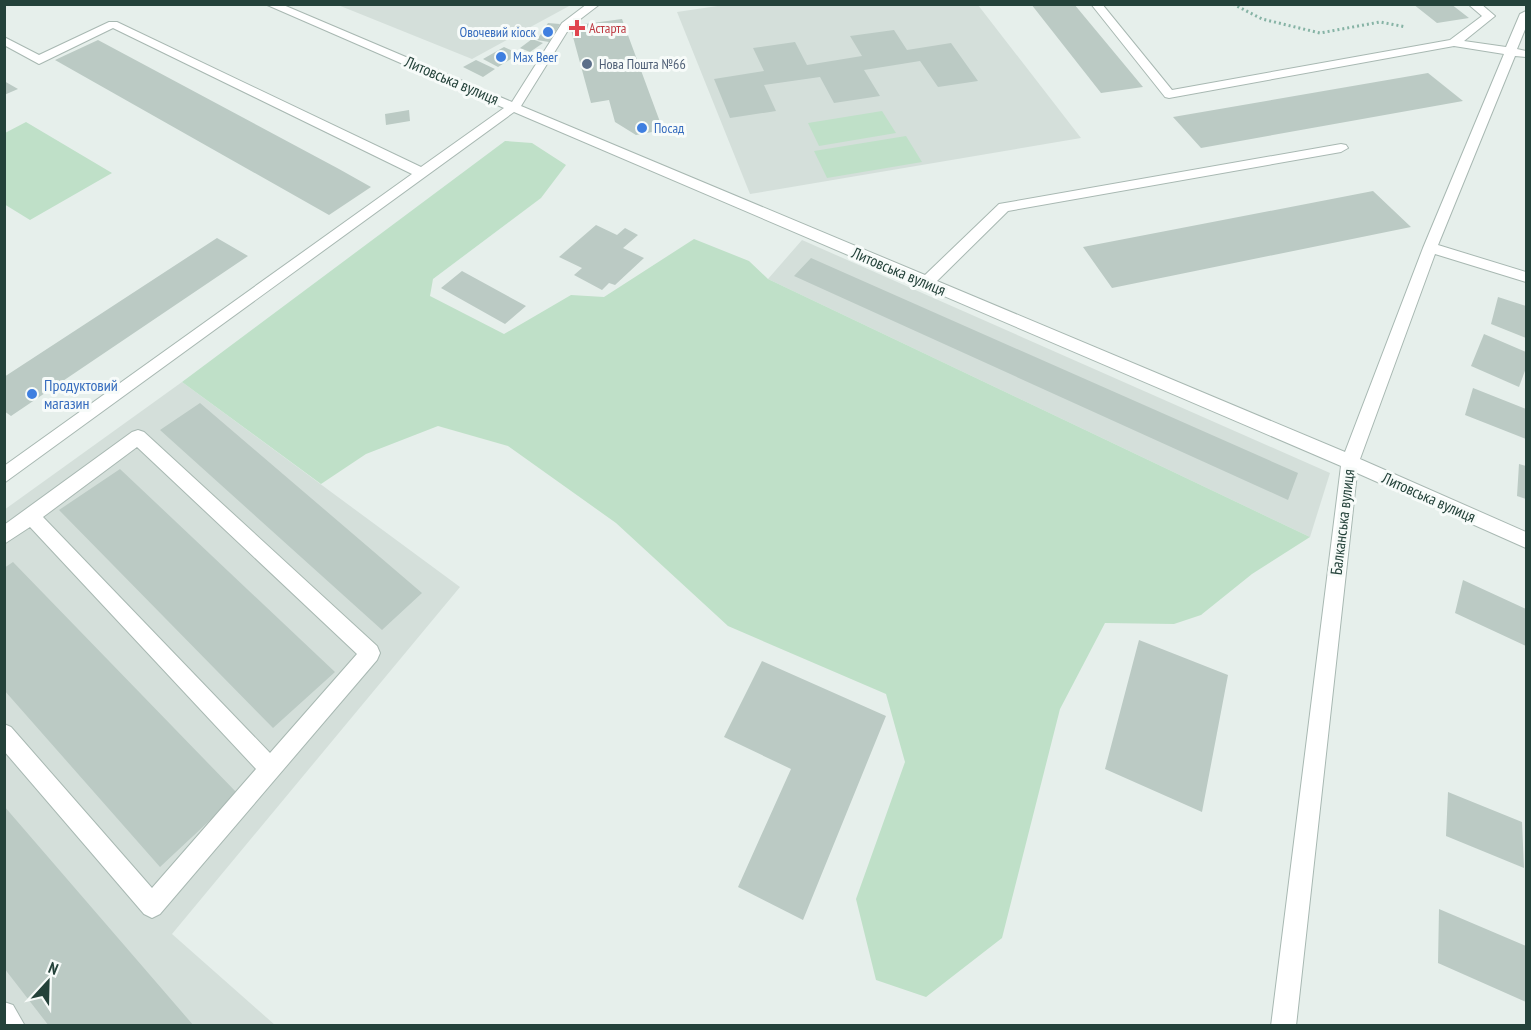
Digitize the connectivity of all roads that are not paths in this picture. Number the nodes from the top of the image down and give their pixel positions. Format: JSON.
{"nodes":[{"id":1,"x":270,"y":4,"type":"edge"},
{"id":2,"x":595,"y":4,"type":"edge"},
{"id":3,"x":1096,"y":4,"type":"edge"},
{"id":4,"x":1473,"y":4,"type":"edge"},
{"id":5,"x":1527,"y":14,"type":"edge"},
{"id":6,"x":4,"y":40,"type":"edge"},
{"id":7,"x":1457,"y":40,"type":"junction"},
{"id":8,"x":1519,"y":53,"type":"edge"},
{"id":9,"x":515,"y":106,"type":"junction"},
{"id":10,"x":1341,"y":148,"type":"dead end"},
{"id":11,"x":422,"y":173,"type":"junction"},
{"id":12,"x":1430,"y":248,"type":"junction"},
{"id":13,"x":1527,"y":277,"type":"edge"},
{"id":14,"x":926,"y":283,"type":"junction"},
{"id":15,"x":1350,"y":462,"type":"junction"},
{"id":16,"x":4,"y":476,"type":"edge"},
{"id":17,"x":31,"y":516,"type":"junction"},
{"id":18,"x":4,"y":536,"type":"edge"},
{"id":19,"x":1527,"y":540,"type":"edge"},
{"id":20,"x":4,"y":734,"type":"edge"},
{"id":21,"x":270,"y":768,"type":"junction"},
{"id":22,"x":4,"y":1014,"type":"edge"},
{"id":23,"x":13,"y":1026,"type":"edge"},
{"id":24,"x":1283,"y":1026,"type":"edge"}],
"edges":[{"from":1,"to":9,"type":"street","name":"Литовська вулиця"},
{"from":2,"to":9,"type":"street"},
{"from":3,"to":7,"type":"street"},
{"from":4,"to":7,"type":"street"},
{"from":5,"to":8,"type":"street","name":"Балканська вулиця"},
{"from":6,"to":11,"type":"street"},
{"from":7,"to":8,"type":"street"},
{"from":8,"to":12,"type":"street","name":"Балканська вулиця"},
{"from":9,"to":11,"type":"street"},
{"from":9,"to":14,"type":"street","name":"Литовська вулиця"},
{"from":10,"to":14,"type":"street"},
{"from":11,"to":16,"type":"street"},
{"from":12,"to":13,"type":"street"},
{"from":12,"to":15,"type":"street","name":"Балканська вулиця"},
{"from":14,"to":15,"type":"street","name":"Литовська вулиця"},
{"from":15,"to":19,"type":"street","name":"Литовська вулиця"},
{"from":15,"to":24,"type":"street","name":"Балканська вулиця"},
{"from":17,"to":18,"type":"street"},
{"from":17,"to":21,"type":"street"},
{"from":17,"to":21,"type":"street"},
{"from":20,"to":21,"type":"street"},
{"from":22,"to":23,"type":"street"}]}
